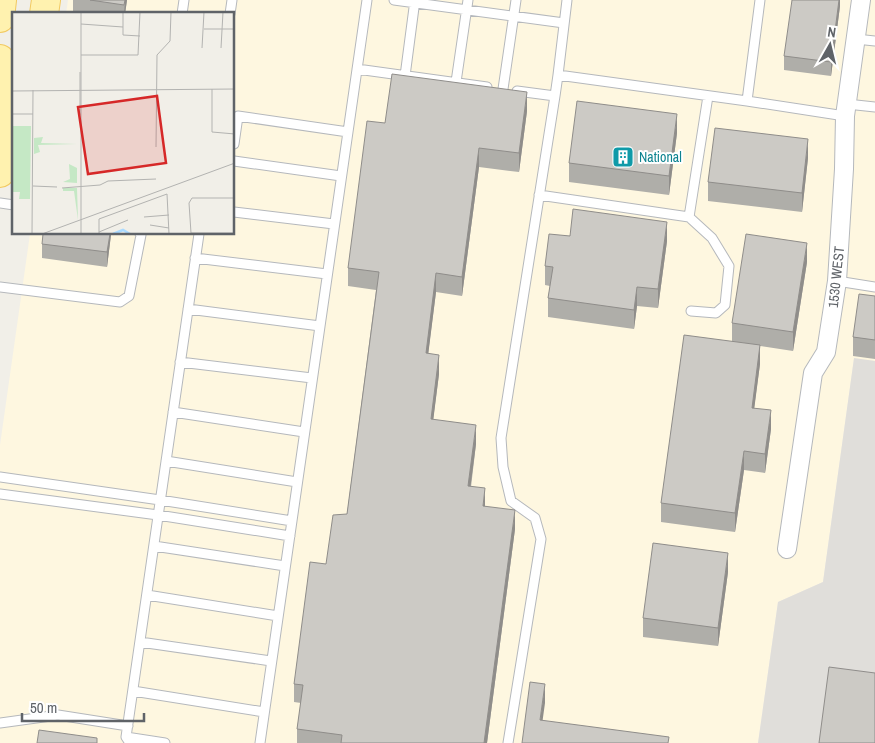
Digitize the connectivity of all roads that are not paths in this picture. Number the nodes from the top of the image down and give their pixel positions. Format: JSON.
{"nodes":[{"id":1,"x":2,"y":0,"type":"edge"},
{"id":2,"x":367,"y":0,"type":"edge"},
{"id":3,"x":394,"y":0,"type":"edge"},
{"id":4,"x":468,"y":0,"type":"edge"},
{"id":5,"x":516,"y":0,"type":"edge"},
{"id":6,"x":567,"y":0,"type":"edge"},
{"id":7,"x":760,"y":0,"type":"edge"},
{"id":8,"x":861,"y":0,"type":"edge"},
{"id":9,"x":414,"y":1,"type":"edge"},
{"id":10,"x":466,"y":10,"type":"junction"},
{"id":11,"x":514,"y":16,"type":"junction"},
{"id":12,"x":0,"y":18,"type":"edge"},
{"id":13,"x":564,"y":23,"type":"junction"},
{"id":14,"x":856,"y":39,"type":"junction"},
{"id":15,"x":875,"y":41,"type":"edge"},
{"id":16,"x":0,"y":59,"type":"edge"},
{"id":17,"x":357,"y":69,"type":"junction"},
{"id":18,"x":558,"y":75,"type":"junction"},
{"id":19,"x":405,"y":76,"type":"junction"},
{"id":20,"x":12,"y":80,"type":"edge"},
{"id":21,"x":456,"y":82,"type":"junction"},
{"id":22,"x":504,"y":89,"type":"junction"},
{"id":23,"x":12,"y":90,"type":"edge"},
{"id":24,"x":555,"y":96,"type":"junction"},
{"id":25,"x":708,"y":96,"type":"junction"},
{"id":26,"x":747,"y":101,"type":"junction"},
{"id":27,"x":875,"y":107,"type":"edge"},
{"id":28,"x":846,"y":110,"type":"junction"},
{"id":29,"x":348,"y":132,"type":"junction"},
{"id":30,"x":235,"y":137,"type":"edge"},
{"id":31,"x":6,"y":138,"type":"edge"},
{"id":32,"x":235,"y":161,"type":"edge"},
{"id":33,"x":0,"y":173,"type":"edge"},
{"id":34,"x":341,"y":176,"type":"junction"},
{"id":35,"x":539,"y":195,"type":"junction"},
{"id":36,"x":235,"y":212,"type":"edge"},
{"id":37,"x":689,"y":217,"type":"junction"},
{"id":38,"x":334,"y":224,"type":"junction"},
{"id":39,"x":141,"y":235,"type":"edge"},
{"id":40,"x":199,"y":235,"type":"edge"},
{"id":41,"x":195,"y":258,"type":"junction"},
{"id":42,"x":327,"y":274,"type":"junction"},
{"id":43,"x":837,"y":281,"type":"junction"},
{"id":44,"x":0,"y":287,"type":"edge"},
{"id":45,"x":875,"y":287,"type":"edge"},
{"id":46,"x":188,"y":309,"type":"junction"},
{"id":47,"x":692,"y":311,"type":"dead end"},
{"id":48,"x":320,"y":326,"type":"junction"},
{"id":49,"x":180,"y":362,"type":"junction"},
{"id":50,"x":312,"y":378,"type":"junction"},
{"id":51,"x":173,"y":412,"type":"junction"},
{"id":52,"x":304,"y":432,"type":"junction"},
{"id":53,"x":166,"y":461,"type":"junction"},
{"id":54,"x":0,"y":477,"type":"edge"},
{"id":55,"x":297,"y":482,"type":"junction"},
{"id":56,"x":0,"y":494,"type":"edge"},
{"id":57,"x":160,"y":500,"type":"junction"},
{"id":58,"x":158,"y":515,"type":"junction"},
{"id":59,"x":292,"y":521,"type":"junction"},
{"id":60,"x":290,"y":536,"type":"junction"},
{"id":61,"x":154,"y":546,"type":"junction"},
{"id":62,"x":787,"y":549,"type":"dead end"},
{"id":63,"x":285,"y":566,"type":"junction"},
{"id":64,"x":147,"y":595,"type":"junction"},
{"id":65,"x":278,"y":616,"type":"junction"},
{"id":66,"x":140,"y":642,"type":"junction"},
{"id":67,"x":272,"y":661,"type":"junction"},
{"id":68,"x":133,"y":691,"type":"junction"},
{"id":69,"x":264,"y":712,"type":"junction"},
{"id":70,"x":0,"y":723,"type":"edge"},
{"id":71,"x":128,"y":726,"type":"junction"},
{"id":72,"x":128,"y":740,"type":"edge"},
{"id":73,"x":165,"y":743,"type":"edge"},
{"id":74,"x":260,"y":743,"type":"edge"},
{"id":75,"x":508,"y":743,"type":"edge"}],
"edges":[{"from":1,"to":12,"type":"main road"},
{"from":2,"to":17,"type":"lane"},
{"from":3,"to":9,"type":"lane"},
{"from":4,"to":10,"type":"lane"},
{"from":5,"to":11,"type":"lane"},
{"from":6,"to":13,"type":"lane"},
{"from":7,"to":26,"type":"lane"},
{"from":8,"to":14,"type":"street","name":"1530 WEST"},
{"from":9,"to":10,"type":"lane"},
{"from":9,"to":19,"type":"lane"},
{"from":10,"to":11,"type":"lane"},
{"from":10,"to":21,"type":"lane"},
{"from":11,"to":13,"type":"lane"},
{"from":11,"to":22,"type":"lane"},
{"from":13,"to":18,"type":"lane"},
{"from":14,"to":15,"type":"lane"},
{"from":14,"to":28,"type":"street","name":"1530 WEST"},
{"from":16,"to":20,"type":"main road"},
{"from":17,"to":19,"type":"lane"},
{"from":17,"to":29,"type":"lane"},
{"from":18,"to":24,"type":"lane"},
{"from":18,"to":25,"type":"lane"},
{"from":19,"to":21,"type":"lane"},
{"from":21,"to":22,"type":"lane"},
{"from":22,"to":24,"type":"lane"},
{"from":23,"to":31,"type":"main road"},
{"from":24,"to":35,"type":"lane"},
{"from":25,"to":26,"type":"lane"},
{"from":25,"to":37,"type":"lane"},
{"from":26,"to":28,"type":"lane"},
{"from":27,"to":28,"type":"lane"},
{"from":28,"to":43,"type":"street","name":"1530 WEST"},
{"from":29,"to":30,"type":"lane"},
{"from":29,"to":34,"type":"lane"},
{"from":31,"to":33,"type":"main road"},
{"from":32,"to":34,"type":"lane"},
{"from":34,"to":38,"type":"lane"},
{"from":35,"to":37,"type":"lane"},
{"from":35,"to":75,"type":"lane"},
{"from":36,"to":38,"type":"lane"},
{"from":37,"to":47,"type":"lane"},
{"from":38,"to":42,"type":"lane"},
{"from":39,"to":44,"type":"lane"},
{"from":40,"to":41,"type":"lane"},
{"from":41,"to":42,"type":"lane"},
{"from":41,"to":46,"type":"lane"},
{"from":42,"to":48,"type":"lane"},
{"from":43,"to":45,"type":"lane"},
{"from":43,"to":62,"type":"street","name":"1530 WEST"},
{"from":46,"to":48,"type":"lane"},
{"from":46,"to":49,"type":"lane"},
{"from":48,"to":50,"type":"lane"},
{"from":49,"to":50,"type":"lane"},
{"from":49,"to":51,"type":"lane"},
{"from":50,"to":52,"type":"lane"},
{"from":51,"to":52,"type":"lane"},
{"from":51,"to":53,"type":"lane"},
{"from":52,"to":55,"type":"lane"},
{"from":53,"to":55,"type":"lane"},
{"from":53,"to":57,"type":"lane"},
{"from":54,"to":57,"type":"lane"},
{"from":55,"to":59,"type":"lane"},
{"from":56,"to":58,"type":"lane"},
{"from":57,"to":58,"type":"lane"},
{"from":57,"to":59,"type":"lane"},
{"from":58,"to":60,"type":"lane"},
{"from":58,"to":61,"type":"lane"},
{"from":59,"to":60,"type":"lane"},
{"from":60,"to":63,"type":"lane"},
{"from":61,"to":63,"type":"lane"},
{"from":61,"to":64,"type":"lane"},
{"from":63,"to":65,"type":"lane"},
{"from":64,"to":65,"type":"lane"},
{"from":64,"to":66,"type":"lane"},
{"from":65,"to":67,"type":"lane"},
{"from":66,"to":67,"type":"lane"},
{"from":66,"to":68,"type":"lane"},
{"from":67,"to":69,"type":"lane"},
{"from":68,"to":69,"type":"lane"},
{"from":68,"to":71,"type":"lane"},
{"from":69,"to":74,"type":"lane"},
{"from":70,"to":71,"type":"lane"},
{"from":71,"to":72,"type":"lane"},
{"from":72,"to":73,"type":"lane"}]}
